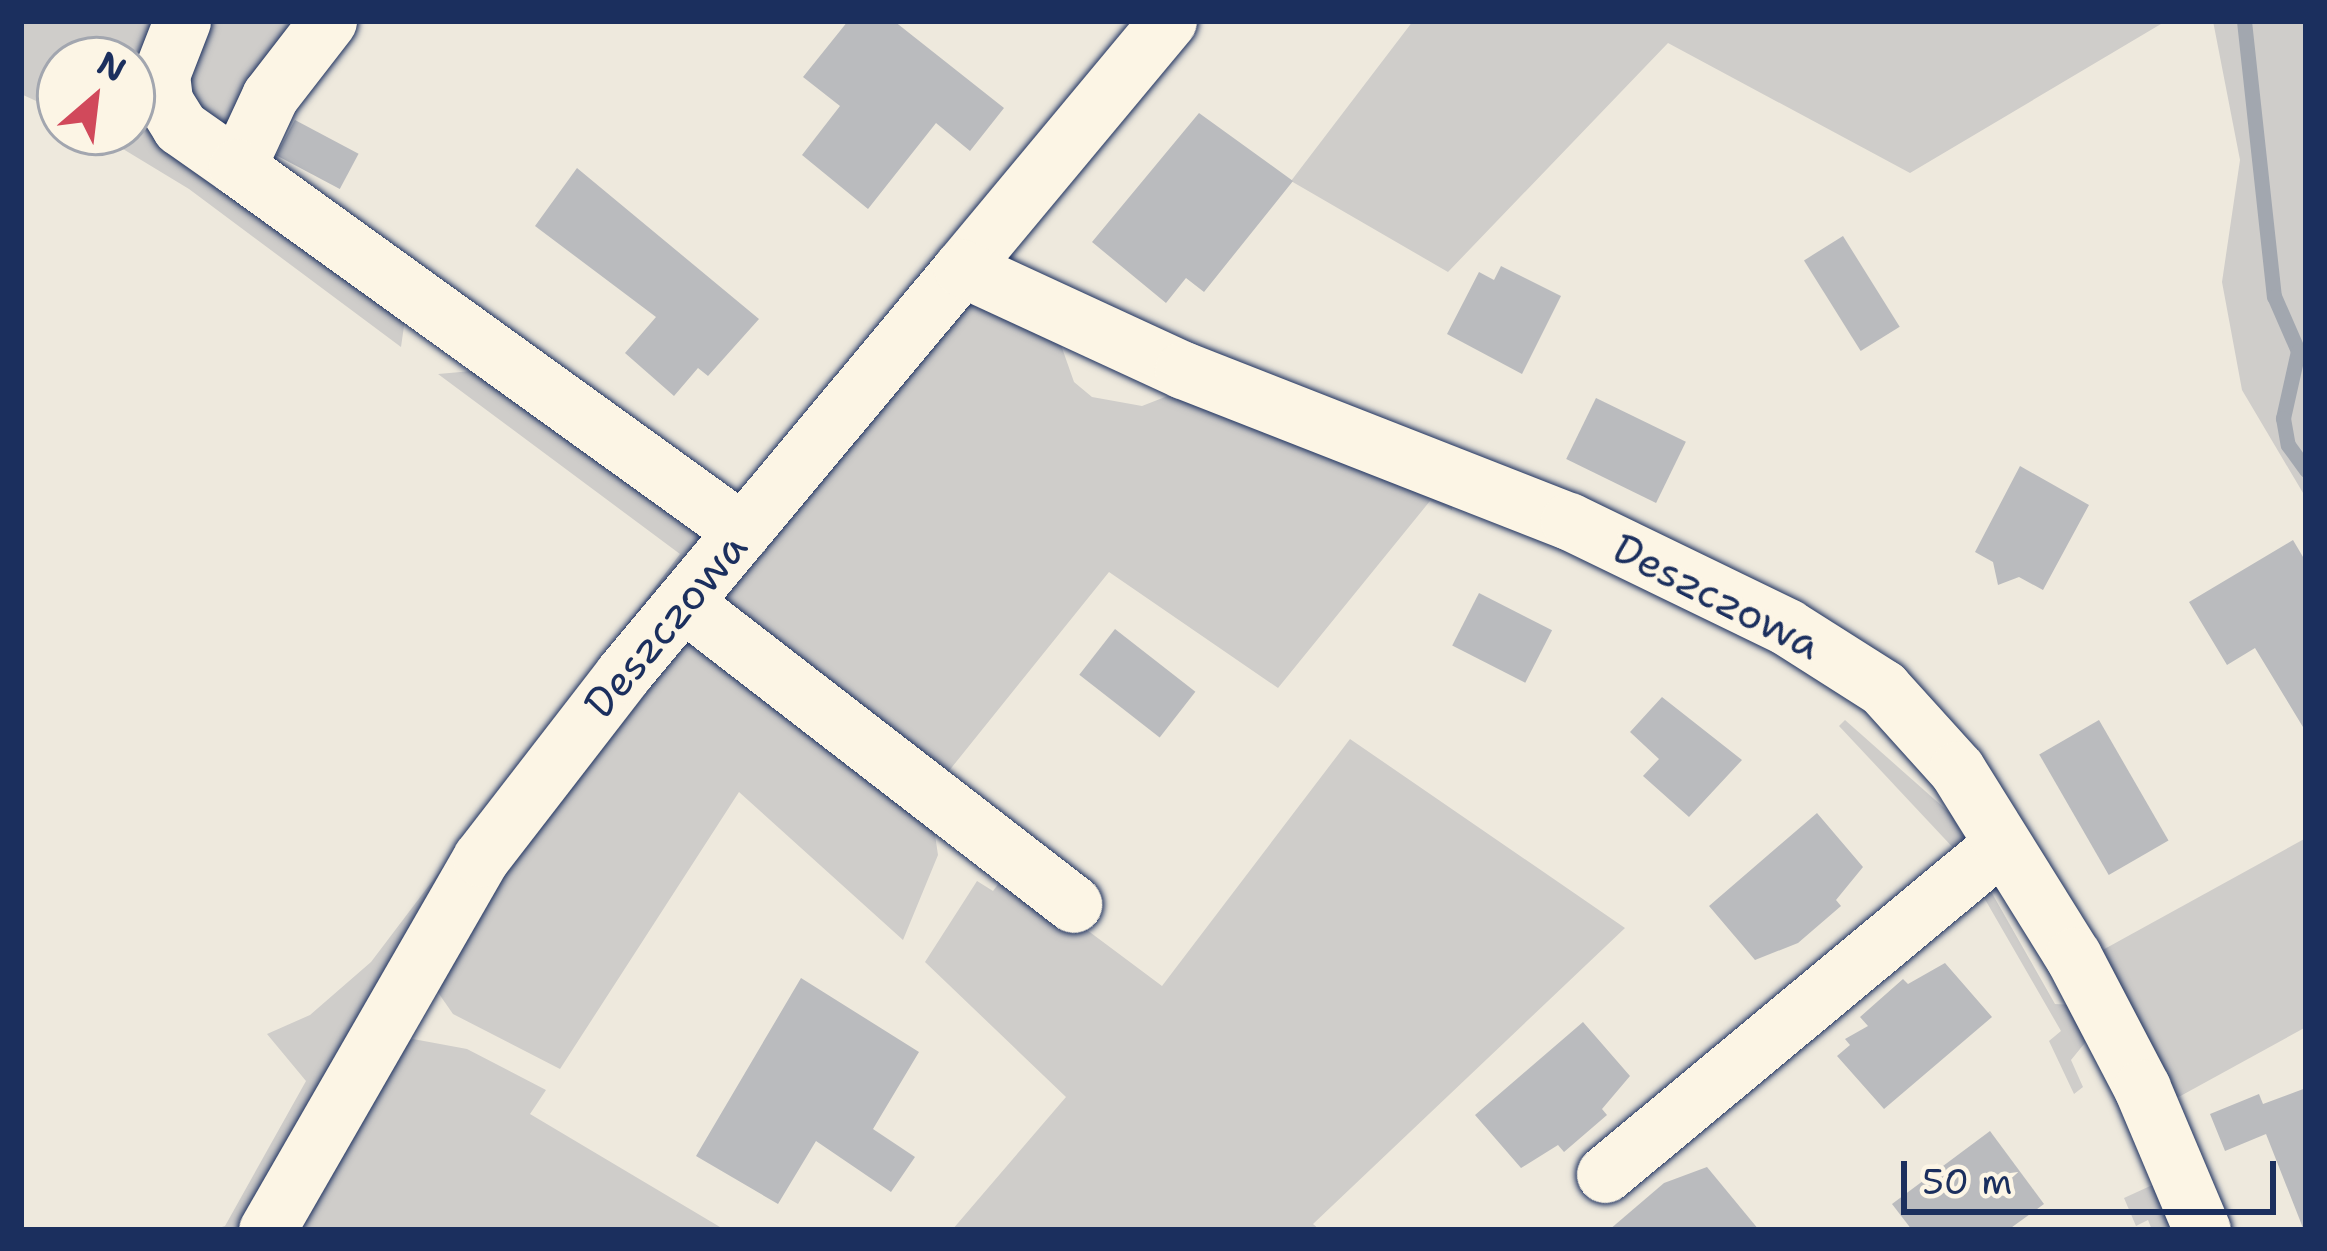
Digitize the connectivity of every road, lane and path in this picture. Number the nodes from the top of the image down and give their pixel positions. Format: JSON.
{"nodes":[{"id":1,"x":182,"y":21,"type":"edge"},
{"id":2,"x":328,"y":21,"type":"edge"},
{"id":3,"x":1168,"y":21,"type":"edge"},
{"id":4,"x":237,"y":167,"type":"junction"},
{"id":5,"x":962,"y":268,"type":"junction"},
{"id":6,"x":742,"y":531,"type":"junction"},
{"id":7,"x":684,"y":603,"type":"junction"},
{"id":8,"x":2002,"y":844,"type":"junction"},
{"id":9,"x":1073,"y":904,"type":"dead end"},
{"id":10,"x":1605,"y":1174,"type":"dead end"},
{"id":11,"x":267,"y":1230,"type":"edge"},
{"id":12,"x":2202,"y":1230,"type":"edge"}],
"edges":[{"from":1,"to":4,"type":"street"},
{"from":2,"to":4,"type":"street"},
{"from":3,"to":5,"type":"street","name":"Deszczowa"},
{"from":4,"to":6,"type":"street"},
{"from":5,"to":6,"type":"street","name":"Deszczowa"},
{"from":5,"to":8,"type":"street","name":"Deszczowa"},
{"from":6,"to":7,"type":"street","name":"Deszczowa"},
{"from":7,"to":9,"type":"street"},
{"from":7,"to":11,"type":"street","name":"Deszczowa"},
{"from":8,"to":10,"type":"street"},
{"from":8,"to":12,"type":"street","name":"Deszczowa"}]}
